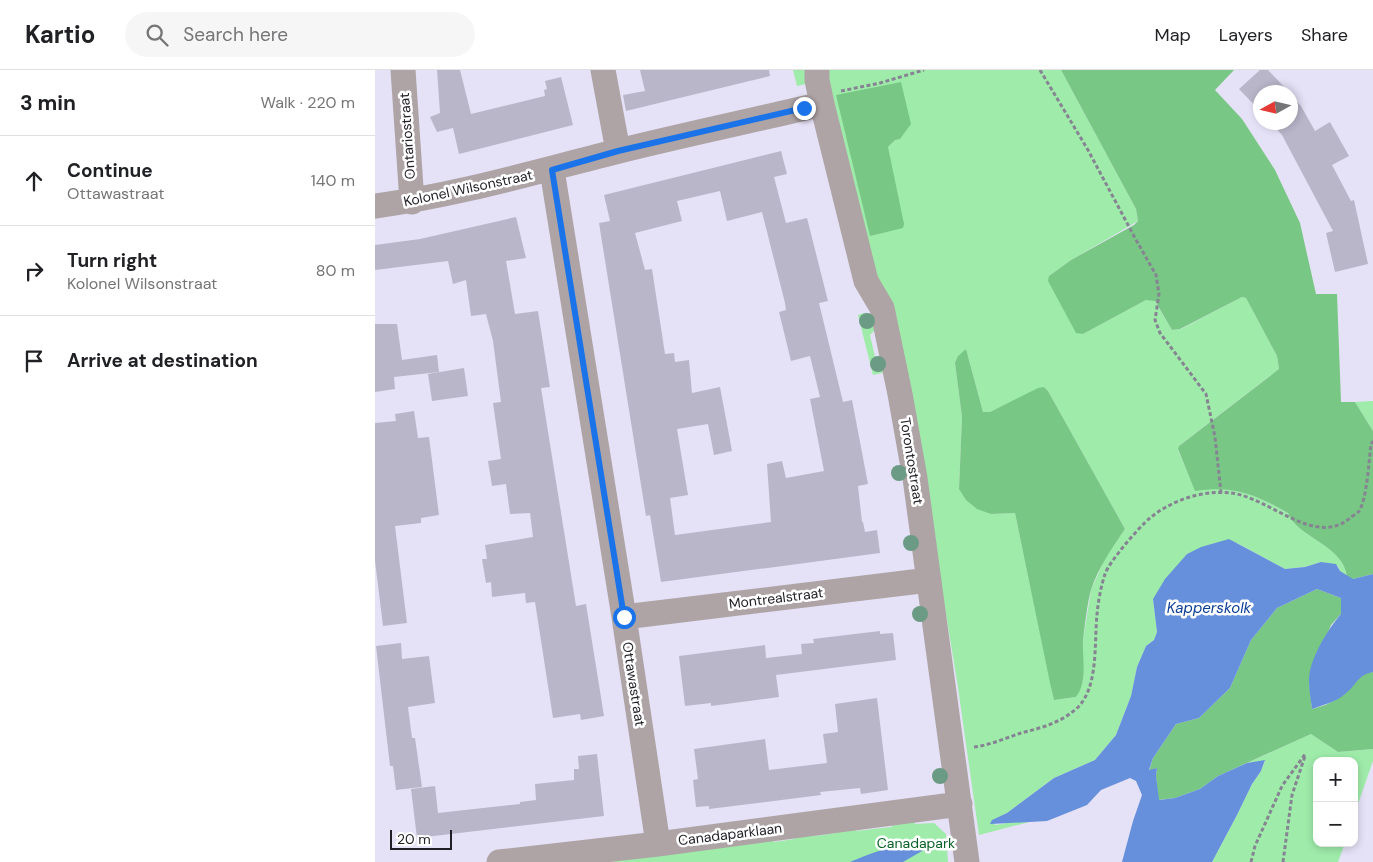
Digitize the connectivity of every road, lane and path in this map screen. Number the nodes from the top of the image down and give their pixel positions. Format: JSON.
{"nodes":[{"id":1,"x":403,"y":70,"type":"edge"},
{"id":2,"x":603,"y":70,"type":"edge"},
{"id":3,"x":817,"y":70,"type":"edge"},
{"id":4,"x":924,"y":70,"type":"edge"},
{"id":5,"x":1039,"y":70,"type":"edge"},
{"id":6,"x":822,"y":100,"type":"junction"},
{"id":7,"x":618,"y":151,"type":"junction"},
{"id":8,"x":552,"y":170,"type":"junction"},
{"id":9,"x":412,"y":202,"type":"junction"},
{"id":10,"x":375,"y":206,"type":"edge"},
{"id":11,"x":1373,"y":441,"type":"edge"},
{"id":12,"x":1221,"y":493,"type":"junction"},
{"id":13,"x":929,"y":580,"type":"junction"},
{"id":14,"x":624,"y":617,"type":"junction"},
{"id":15,"x":952,"y":750,"type":"junction"},
{"id":16,"x":960,"y":804,"type":"junction"},
{"id":17,"x":658,"y":844,"type":"junction"},
{"id":18,"x":499,"y":862,"type":"edge"},
{"id":19,"x":967,"y":862,"type":"edge"},
{"id":20,"x":1251,"y":862,"type":"edge"},
{"id":21,"x":1283,"y":862,"type":"edge"}],
"edges":[{"from":1,"to":9,"type":"street","name":"Ontariostraat"},
{"from":2,"to":7,"type":"street"},
{"from":3,"to":6,"type":"street","name":"Torontostraat"},
{"from":4,"to":6,"type":"path"},
{"from":5,"to":12,"type":"path"},
{"from":6,"to":7,"type":"street","name":"Kolonel Wilsonstraat"},
{"from":6,"to":13,"type":"street","name":"Torontostraat"},
{"from":7,"to":8,"type":"street","name":"Kolonel Wilsonstraat"},
{"from":8,"to":9,"type":"street","name":"Kolonel Wilsonstraat"},
{"from":8,"to":14,"type":"street","name":"Ottawastraat"},
{"from":9,"to":10,"type":"street","name":"Kolonel Wilsonstraat"},
{"from":11,"to":12,"type":"path"},
{"from":12,"to":15,"type":"path"},
{"from":13,"to":14,"type":"street","name":"Montrealstraat"},
{"from":13,"to":15,"type":"street","name":"Torontostraat"},
{"from":14,"to":17,"type":"street","name":"Ottawastraat"},
{"from":15,"to":16,"type":"street","name":"Torontostraat"},
{"from":16,"to":17,"type":"street","name":"Canadaparklaan"},
{"from":16,"to":19,"type":"street","name":"Torontostraat"},
{"from":17,"to":18,"type":"street","name":"Canadaparklaan"},
{"from":20,"to":21,"type":"path"}]}
